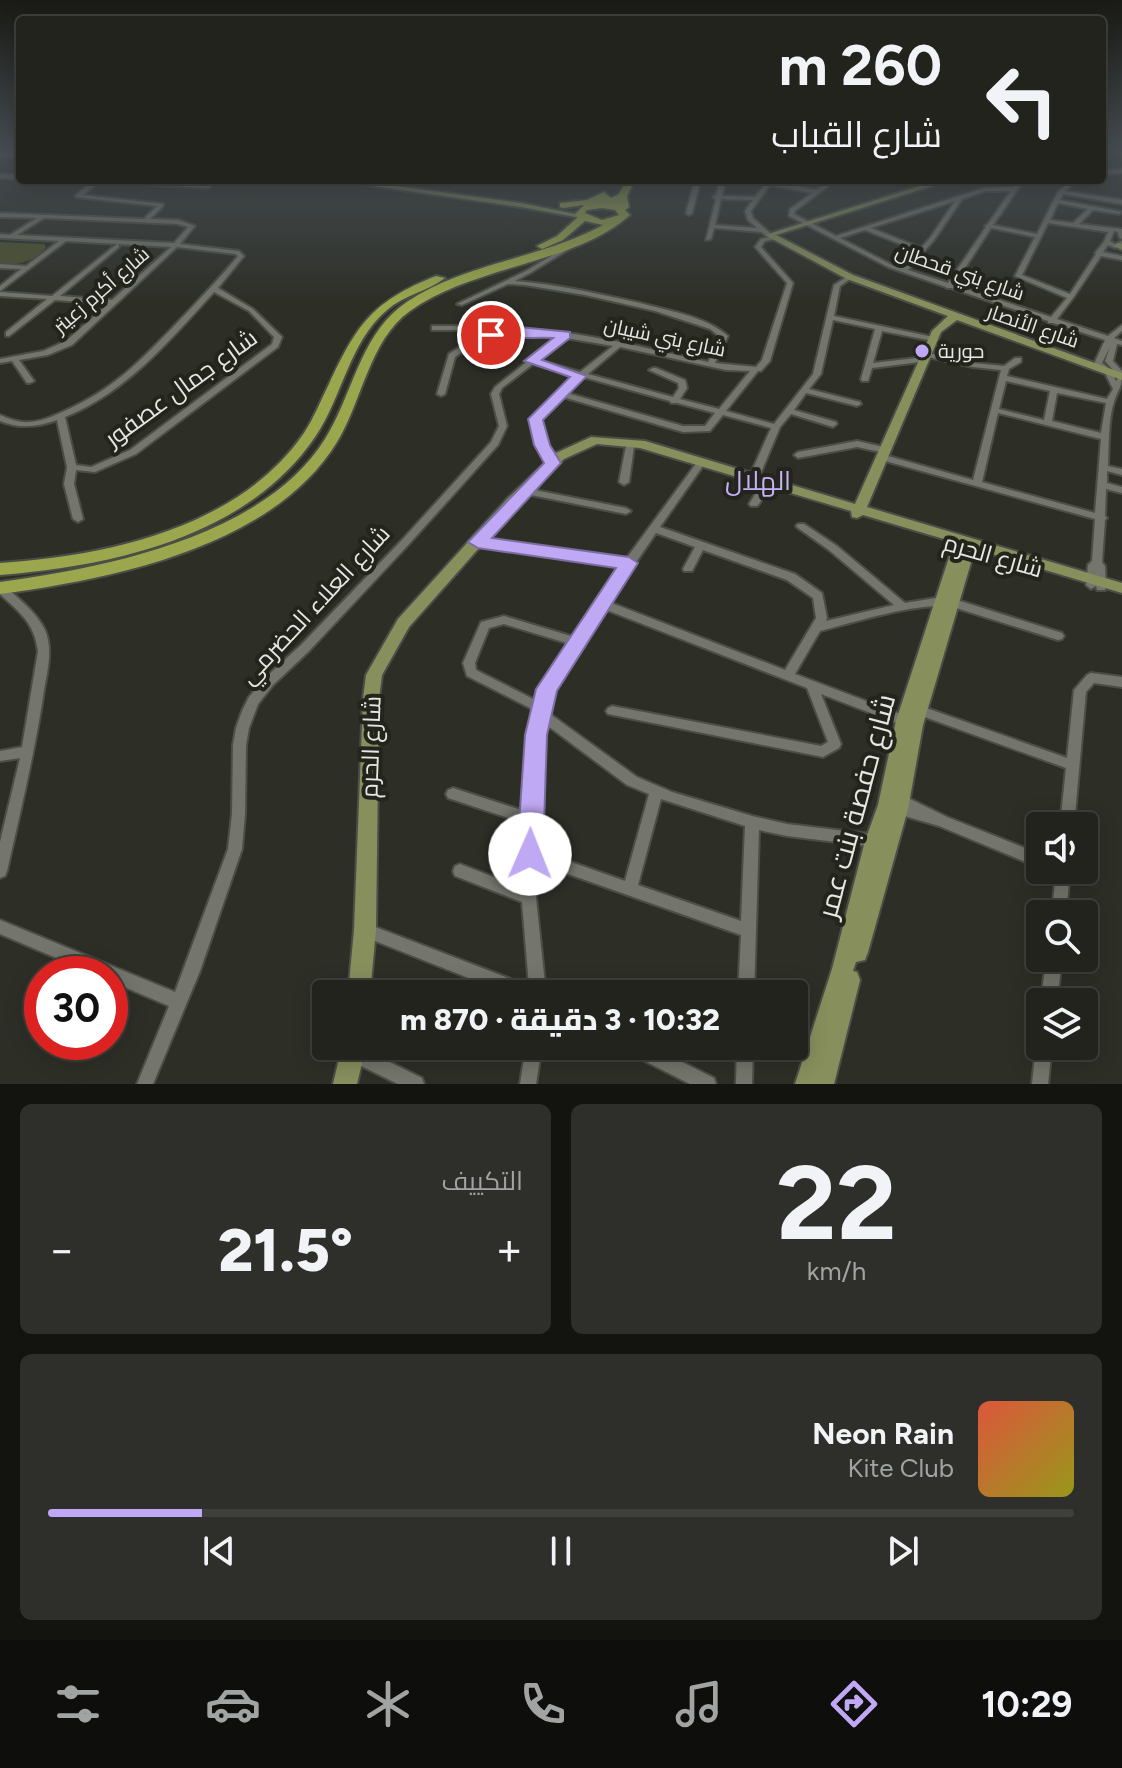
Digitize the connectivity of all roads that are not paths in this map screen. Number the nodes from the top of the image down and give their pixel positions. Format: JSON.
{"nodes":[{"id":1,"x":1057,"y":201,"type":"edge"},
{"id":2,"x":117,"y":202,"type":"edge"},
{"id":3,"x":517,"y":202,"type":"edge"},
{"id":4,"x":523,"y":202,"type":"edge"},
{"id":5,"x":590,"y":202,"type":"edge"},
{"id":6,"x":595,"y":202,"type":"edge"},
{"id":7,"x":623,"y":202,"type":"edge"},
{"id":8,"x":692,"y":202,"type":"edge"},
{"id":9,"x":715,"y":202,"type":"edge"},
{"id":10,"x":754,"y":202,"type":"edge"},
{"id":11,"x":804,"y":202,"type":"edge"},
{"id":12,"x":877,"y":202,"type":"edge"},
{"id":13,"x":946,"y":202,"type":"edge"},
{"id":14,"x":957,"y":202,"type":"edge"},
{"id":15,"x":1004,"y":202,"type":"edge"},
{"id":16,"x":1060,"y":202,"type":"edge"},
{"id":17,"x":1099,"y":202,"type":"edge"},
{"id":18,"x":936,"y":205,"type":"junction"},
{"id":19,"x":590,"y":206,"type":"junction"},
{"id":20,"x":563,"y":207,"type":"junction"},
{"id":21,"x":1121,"y":207,"type":"edge"},
{"id":22,"x":1092,"y":208,"type":"junction"},
{"id":23,"x":951,"y":210,"type":"junction"},
{"id":24,"x":689,"y":213,"type":"dead end"},
{"id":25,"x":0,"y":215,"type":"edge"},
{"id":26,"x":622,"y":216,"type":"junction"},
{"id":27,"x":42,"y":217,"type":"junction"},
{"id":28,"x":582,"y":217,"type":"junction"},
{"id":29,"x":145,"y":221,"type":"junction"},
{"id":30,"x":1047,"y":221,"type":"junction"},
{"id":31,"x":805,"y":224,"type":"junction"},
{"id":32,"x":711,"y":226,"type":"junction"},
{"id":33,"x":988,"y":226,"type":"junction"},
{"id":34,"x":1074,"y":226,"type":"junction"},
{"id":35,"x":865,"y":228,"type":"junction"},
{"id":36,"x":593,"y":234,"type":"junction"},
{"id":37,"x":768,"y":234,"type":"junction"},
{"id":38,"x":1117,"y":235,"type":"edge"},
{"id":39,"x":1039,"y":236,"type":"junction"},
{"id":40,"x":10,"y":237,"type":"junction"},
{"id":41,"x":0,"y":238,"type":"edge"},
{"id":42,"x":560,"y":238,"type":"junction"},
{"id":43,"x":834,"y":238,"type":"junction"},
{"id":44,"x":708,"y":239,"type":"dead end"},
{"id":45,"x":62,"y":242,"type":"junction"},
{"id":46,"x":576,"y":243,"type":"junction"},
{"id":47,"x":117,"y":246,"type":"junction"},
{"id":48,"x":175,"y":246,"type":"junction"},
{"id":49,"x":922,"y":250,"type":"junction"},
{"id":50,"x":1099,"y":252,"type":"junction"},
{"id":51,"x":1122,"y":258,"type":"edge"},
{"id":52,"x":0,"y":266,"type":"edge"},
{"id":53,"x":509,"y":266,"type":"junction"},
{"id":54,"x":28,"y":268,"type":"junction"},
{"id":55,"x":904,"y":271,"type":"junction"},
{"id":56,"x":850,"y":277,"type":"junction"},
{"id":57,"x":531,"y":278,"type":"junction"},
{"id":58,"x":508,"y":282,"type":"junction"},
{"id":59,"x":949,"y":287,"type":"junction"},
{"id":60,"x":213,"y":288,"type":"junction"},
{"id":61,"x":0,"y":292,"type":"edge"},
{"id":62,"x":1071,"y":297,"type":"junction"},
{"id":63,"x":53,"y":298,"type":"junction"},
{"id":64,"x":112,"y":302,"type":"junction"},
{"id":65,"x":460,"y":304,"type":"dead end"},
{"id":66,"x":954,"y":316,"type":"junction"},
{"id":67,"x":832,"y":318,"type":"junction"},
{"id":68,"x":1051,"y":321,"type":"junction"},
{"id":69,"x":435,"y":328,"type":"dead end"},
{"id":70,"x":879,"y":329,"type":"junction"},
{"id":71,"x":9,"y":334,"type":"dead end"},
{"id":72,"x":499,"y":334,"type":"junction"},
{"id":73,"x":565,"y":335,"type":"junction"},
{"id":74,"x":933,"y":339,"type":"junction"},
{"id":75,"x":620,"y":344,"type":"junction"},
{"id":76,"x":1114,"y":344,"type":"edge"},
{"id":77,"x":1044,"y":347,"type":"junction"},
{"id":78,"x":926,"y":356,"type":"junction"},
{"id":79,"x":15,"y":360,"type":"junction"},
{"id":80,"x":1018,"y":360,"type":"dead end"},
{"id":81,"x":0,"y":361,"type":"edge"},
{"id":82,"x":531,"y":361,"type":"junction"},
{"id":83,"x":711,"y":364,"type":"junction"},
{"id":84,"x":869,"y":366,"type":"junction"},
{"id":85,"x":653,"y":370,"type":"dead end"},
{"id":86,"x":755,"y":370,"type":"junction"},
{"id":87,"x":1004,"y":373,"type":"junction"},
{"id":88,"x":580,"y":376,"type":"junction"},
{"id":89,"x":1119,"y":378,"type":"edge"},
{"id":90,"x":865,"y":379,"type":"dead end"},
{"id":91,"x":30,"y":381,"type":"dead end"},
{"id":92,"x":1054,"y":390,"type":"junction"},
{"id":93,"x":807,"y":391,"type":"junction"},
{"id":94,"x":441,"y":394,"type":"dead end"},
{"id":95,"x":561,"y":394,"type":"junction"},
{"id":96,"x":674,"y":401,"type":"junction"},
{"id":97,"x":1110,"y":402,"type":"junction"},
{"id":98,"x":857,"y":404,"type":"dead end"},
{"id":99,"x":994,"y":410,"type":"junction"},
{"id":100,"x":790,"y":411,"type":"junction"},
{"id":101,"x":718,"y":413,"type":"junction"},
{"id":102,"x":0,"y":418,"type":"edge"},
{"id":103,"x":61,"y":418,"type":"junction"},
{"id":104,"x":1047,"y":423,"type":"junction"},
{"id":105,"x":833,"y":424,"type":"dead end"},
{"id":106,"x":776,"y":427,"type":"junction"},
{"id":107,"x":1105,"y":437,"type":"junction"},
{"id":108,"x":588,"y":442,"type":"junction"},
{"id":109,"x":630,"y":446,"type":"junction"},
{"id":110,"x":883,"y":453,"type":"junction"},
{"id":111,"x":798,"y":455,"type":"dead end"},
{"id":112,"x":552,"y":463,"type":"junction"},
{"id":113,"x":700,"y":465,"type":"junction"},
{"id":114,"x":72,"y":467,"type":"junction"},
{"id":115,"x":1105,"y":468,"type":"junction"},
{"id":116,"x":1122,"y":472,"type":"edge"},
{"id":117,"x":624,"y":482,"type":"dead end"},
{"id":118,"x":759,"y":482,"type":"junction"},
{"id":119,"x":977,"y":483,"type":"junction"},
{"id":120,"x":1103,"y":485,"type":"junction"},
{"id":121,"x":1122,"y":490,"type":"edge"},
{"id":122,"x":524,"y":491,"type":"junction"},
{"id":123,"x":754,"y":504,"type":"dead end"},
{"id":124,"x":626,"y":511,"type":"dead end"},
{"id":125,"x":858,"y":512,"type":"junction"},
{"id":126,"x":1102,"y":518,"type":"junction"},
{"id":127,"x":78,"y":519,"type":"dead end"},
{"id":128,"x":801,"y":526,"type":"dead end"},
{"id":129,"x":655,"y":529,"type":"junction"},
{"id":130,"x":478,"y":542,"type":"junction"},
{"id":131,"x":701,"y":545,"type":"junction"},
{"id":132,"x":964,"y":545,"type":"junction"},
{"id":133,"x":629,"y":563,"type":"junction"},
{"id":134,"x":0,"y":569,"type":"edge"},
{"id":135,"x":688,"y":569,"type":"dead end"},
{"id":136,"x":1096,"y":583,"type":"junction"},
{"id":137,"x":0,"y":588,"type":"edge"},
{"id":138,"x":1122,"y":591,"type":"edge"},
{"id":139,"x":948,"y":602,"type":"junction"},
{"id":140,"x":603,"y":604,"type":"junction"},
{"id":141,"x":903,"y":607,"type":"junction"},
{"id":142,"x":818,"y":627,"type":"junction"},
{"id":143,"x":1058,"y":636,"type":"dead end"},
{"id":144,"x":577,"y":642,"type":"junction"},
{"id":145,"x":788,"y":675,"type":"junction"},
{"id":146,"x":1122,"y":682,"type":"edge"},
{"id":147,"x":812,"y":685,"type":"junction"},
{"id":148,"x":540,"y":710,"type":"junction"},
{"id":149,"x":612,"y":711,"type":"dead end"},
{"id":150,"x":912,"y":716,"type":"junction"},
{"id":151,"x":28,"y":752,"type":"junction"},
{"id":152,"x":0,"y":756,"type":"edge"},
{"id":153,"x":1072,"y":765,"type":"junction"},
{"id":154,"x":656,"y":791,"type":"junction"},
{"id":155,"x":453,"y":794,"type":"dead end"},
{"id":156,"x":894,"y":802,"type":"junction"},
{"id":157,"x":1068,"y":812,"type":"edge"},
{"id":158,"x":531,"y":819,"type":"junction"},
{"id":159,"x":752,"y":822,"type":"junction"},
{"id":160,"x":882,"y":840,"type":"junction"},
{"id":161,"x":530,"y":854,"type":"junction"},
{"id":162,"x":1026,"y":855,"type":"edge"},
{"id":163,"x":0,"y":871,"type":"edge"},
{"id":164,"x":460,"y":871,"type":"dead end"},
{"id":165,"x":630,"y":889,"type":"junction"},
{"id":166,"x":529,"y":898,"type":"junction"},
{"id":167,"x":0,"y":927,"type":"edge"},
{"id":168,"x":365,"y":930,"type":"junction"},
{"id":169,"x":746,"y":930,"type":"junction"},
{"id":170,"x":360,"y":980,"type":"edge"},
{"id":171,"x":493,"y":980,"type":"edge"},
{"id":172,"x":537,"y":980,"type":"edge"},
{"id":173,"x":746,"y":980,"type":"edge"},
{"id":174,"x":179,"y":1002,"type":"junction"},
{"id":175,"x":351,"y":1060,"type":"edge"},
{"id":176,"x":373,"y":1060,"type":"edge"},
{"id":177,"x":532,"y":1060,"type":"edge"},
{"id":178,"x":661,"y":1060,"type":"edge"},
{"id":179,"x":745,"y":1060,"type":"edge"},
{"id":180,"x":1043,"y":1060,"type":"edge"},
{"id":181,"x":745,"y":1082,"type":"edge"},
{"id":182,"x":145,"y":1084,"type":"edge"},
{"id":183,"x":345,"y":1084,"type":"edge"},
{"id":184,"x":416,"y":1084,"type":"edge"},
{"id":185,"x":528,"y":1084,"type":"edge"},
{"id":186,"x":708,"y":1084,"type":"edge"},
{"id":187,"x":807,"y":1084,"type":"edge"},
{"id":188,"x":822,"y":1084,"type":"edge"},
{"id":189,"x":1040,"y":1084,"type":"edge"}],
"edges":[{"from":1,"to":30,"type":"street"},
{"from":2,"to":29,"type":"street"},
{"from":3,"to":20,"type":"street"},
{"from":4,"to":20,"type":"street"},
{"from":5,"to":20,"type":"main road"},
{"from":6,"to":19,"type":"main road"},
{"from":7,"to":26,"type":"main road"},
{"from":8,"to":24,"type":"street"},
{"from":9,"to":32,"type":"street"},
{"from":10,"to":37,"type":"street"},
{"from":11,"to":31,"type":"street"},
{"from":12,"to":31,"type":"street"},
{"from":13,"to":18,"type":"street"},
{"from":14,"to":23,"type":"street"},
{"from":15,"to":33,"type":"street"},
{"from":16,"to":22,"type":"street"},
{"from":17,"to":21,"type":"street"},
{"from":18,"to":23,"type":"street"},
{"from":18,"to":35,"type":"street"},
{"from":19,"to":20,"type":"street"},
{"from":19,"to":26,"type":"main road"},
{"from":19,"to":28,"type":"main road"},
{"from":20,"to":28,"type":"street"},
{"from":21,"to":22,"type":"street"},
{"from":21,"to":38,"type":"street"},
{"from":22,"to":34,"type":"street"},
{"from":23,"to":49,"type":"street"},
{"from":25,"to":27,"type":"street"},
{"from":26,"to":28,"type":"main road"},
{"from":26,"to":36,"type":"main road"},
{"from":27,"to":29,"type":"street"},
{"from":27,"to":40,"type":"street"},
{"from":28,"to":42,"type":"main road"},
{"from":29,"to":48,"type":"street"},
{"from":30,"to":34,"type":"street"},
{"from":30,"to":39,"type":"street"},
{"from":31,"to":37,"type":"street"},
{"from":31,"to":43,"type":"street","name":"شارع بني قحطان"},
{"from":32,"to":37,"type":"street"},
{"from":32,"to":44,"type":"street"},
{"from":33,"to":39,"type":"street"},
{"from":33,"to":59,"type":"street"},
{"from":34,"to":38,"type":"street"},
{"from":35,"to":43,"type":"street"},
{"from":35,"to":49,"type":"street"},
{"from":36,"to":42,"type":"main road"},
{"from":36,"to":46,"type":"main road"},
{"from":37,"to":56,"type":"street","name":"شارع الأنصار"},
{"from":37,"to":86,"type":"street","name":"شارع بني شيبان"},
{"from":38,"to":50,"type":"street"},
{"from":39,"to":62,"type":"street"},
{"from":40,"to":41,"type":"street"},
{"from":40,"to":45,"type":"street"},
{"from":41,"to":45,"type":"street"},
{"from":42,"to":134,"type":"main road"},
{"from":43,"to":55,"type":"street","name":"شارع بني قحطان"},
{"from":45,"to":47,"type":"street"},
{"from":45,"to":48,"type":"street"},
{"from":45,"to":54,"type":"street"},
{"from":46,"to":53,"type":"main road"},
{"from":46,"to":57,"type":"street"},
{"from":47,"to":48,"type":"street"},
{"from":47,"to":63,"type":"street"},
{"from":48,"to":60,"type":"street","name":"شارع جمال عصفور"},
{"from":48,"to":64,"type":"street","name":"شارع أكرم زعيتر"},
{"from":49,"to":55,"type":"street"},
{"from":50,"to":51,"type":"street"},
{"from":50,"to":62,"type":"street"},
{"from":52,"to":54,"type":"street"},
{"from":53,"to":57,"type":"main road"},
{"from":53,"to":137,"type":"main road"},
{"from":54,"to":61,"type":"street"},
{"from":55,"to":59,"type":"street","name":"شارع بني قحطان"},
{"from":56,"to":66,"type":"street","name":"شارع الأنصار"},
{"from":56,"to":67,"type":"street"},
{"from":57,"to":58,"type":"street"},
{"from":57,"to":58,"type":"street"},
{"from":57,"to":83,"type":"street"},
{"from":58,"to":65,"type":"street"},
{"from":59,"to":68,"type":"street","name":"شارع بني قحطان"},
{"from":60,"to":103,"type":"street","name":"شارع جمال عصفور"},
{"from":60,"to":114,"type":"street","name":"شارع جمال عصفور"},
{"from":61,"to":63,"type":"street"},
{"from":62,"to":68,"type":"street"},
{"from":63,"to":64,"type":"street"},
{"from":63,"to":71,"type":"street"},
{"from":64,"to":79,"type":"street","name":"شارع أكرم زعيتر"},
{"from":66,"to":74,"type":"street"},
{"from":66,"to":77,"type":"street","name":"شارع الأنصار"},
{"from":67,"to":70,"type":"street"},
{"from":67,"to":93,"type":"street"},
{"from":68,"to":76,"type":"street","name":"شارع بني قحطان"},
{"from":69,"to":72,"type":"street"},
{"from":70,"to":74,"type":"street"},
{"from":70,"to":84,"type":"street"},
{"from":72,"to":73,"type":"street","name":"شارع بني شيبان"},
{"from":72,"to":94,"type":"street","name":"شارع بني شيبان"},
{"from":73,"to":75,"type":"street","name":"شارع بني شيبان"},
{"from":73,"to":82,"type":"street"},
{"from":74,"to":78,"type":"street"},
{"from":75,"to":83,"type":"street","name":"شارع بني شيبان"},
{"from":75,"to":88,"type":"street"},
{"from":76,"to":77,"type":"street","name":"شارع الأنصار"},
{"from":76,"to":89,"type":"street","name":"شارع الأنصار"},
{"from":76,"to":89,"type":"street"},
{"from":77,"to":89,"type":"street","name":"شارع الأنصار"},
{"from":78,"to":84,"type":"street"},
{"from":78,"to":87,"type":"street"},
{"from":78,"to":110,"type":"street"},
{"from":79,"to":81,"type":"street","name":"شارع أكرم زعيتر"},
{"from":79,"to":91,"type":"street"},
{"from":80,"to":87,"type":"street"},
{"from":82,"to":88,"type":"street"},
{"from":82,"to":174,"type":"street","name":"شارع العلاء الحضرمي"},
{"from":83,"to":86,"type":"street","name":"شارع بني شيبان"},
{"from":84,"to":90,"type":"street"},
{"from":85,"to":96,"type":"street"},
{"from":86,"to":101,"type":"street"},
{"from":87,"to":92,"type":"street"},
{"from":87,"to":99,"type":"street"},
{"from":88,"to":95,"type":"street"},
{"from":88,"to":96,"type":"street"},
{"from":89,"to":97,"type":"street"},
{"from":92,"to":97,"type":"street"},
{"from":92,"to":104,"type":"street"},
{"from":93,"to":98,"type":"street"},
{"from":93,"to":100,"type":"street"},
{"from":95,"to":101,"type":"street"},
{"from":95,"to":112,"type":"street"},
{"from":96,"to":101,"type":"street"},
{"from":97,"to":107,"type":"street"},
{"from":99,"to":104,"type":"street"},
{"from":99,"to":119,"type":"street"},
{"from":100,"to":105,"type":"street"},
{"from":100,"to":106,"type":"street"},
{"from":101,"to":106,"type":"street"},
{"from":102,"to":103,"type":"street","name":"شارع جمال عصفور"},
{"from":103,"to":114,"type":"street","name":"شارع جمال عصفور"},
{"from":104,"to":107,"type":"street"},
{"from":106,"to":118,"type":"street"},
{"from":107,"to":115,"type":"street"},
{"from":108,"to":109,"type":"street","name":"شارع الحرم"},
{"from":108,"to":112,"type":"street","name":"شارع الحرم"},
{"from":108,"to":113,"type":"street","name":"شارع الحرم"},
{"from":109,"to":113,"type":"street","name":"شارع الحرم"},
{"from":109,"to":117,"type":"street"},
{"from":110,"to":111,"type":"street"},
{"from":110,"to":119,"type":"street"},
{"from":110,"to":125,"type":"street"},
{"from":112,"to":122,"type":"street","name":"شارع الحرم"},
{"from":113,"to":118,"type":"street","name":"شارع الحرم"},
{"from":113,"to":129,"type":"street"},
{"from":114,"to":127,"type":"street"},
{"from":115,"to":116,"type":"street"},
{"from":115,"to":120,"type":"street"},
{"from":118,"to":123,"type":"street"},
{"from":118,"to":125,"type":"street","name":"شارع الحرم"},
{"from":119,"to":126,"type":"street"},
{"from":120,"to":121,"type":"street"},
{"from":120,"to":126,"type":"street"},
{"from":122,"to":124,"type":"street"},
{"from":122,"to":130,"type":"street","name":"شارع الحرم"},
{"from":125,"to":132,"type":"street","name":"شارع الحرم"},
{"from":126,"to":136,"type":"street"},
{"from":128,"to":141,"type":"street"},
{"from":129,"to":131,"type":"street"},
{"from":129,"to":133,"type":"street"},
{"from":130,"to":133,"type":"street"},
{"from":130,"to":168,"type":"street","name":"شارع الحرم"},
{"from":131,"to":135,"type":"street"},
{"from":131,"to":142,"type":"street"},
{"from":132,"to":136,"type":"street","name":"شارع الحرم"},
{"from":132,"to":139,"type":"street","name":"شارع حفصة بنت عمر"},
{"from":133,"to":140,"type":"street"},
{"from":136,"to":138,"type":"street","name":"شارع الحرم"},
{"from":137,"to":151,"type":"street"},
{"from":139,"to":141,"type":"street"},
{"from":139,"to":143,"type":"street"},
{"from":139,"to":150,"type":"street","name":"شارع حفصة بنت عمر"},
{"from":140,"to":144,"type":"street"},
{"from":140,"to":145,"type":"street"},
{"from":141,"to":142,"type":"street"},
{"from":142,"to":145,"type":"street"},
{"from":144,"to":148,"type":"street"},
{"from":144,"to":148,"type":"street"},
{"from":145,"to":147,"type":"street"},
{"from":146,"to":153,"type":"street"},
{"from":147,"to":149,"type":"street"},
{"from":147,"to":150,"type":"street"},
{"from":148,"to":154,"type":"street"},
{"from":148,"to":158,"type":"street"},
{"from":150,"to":153,"type":"street"},
{"from":150,"to":156,"type":"street","name":"شارع حفصة بنت عمر"},
{"from":151,"to":152,"type":"street"},
{"from":151,"to":163,"type":"street"},
{"from":153,"to":157,"type":"street"},
{"from":154,"to":159,"type":"street"},
{"from":154,"to":165,"type":"street"},
{"from":155,"to":158,"type":"street"},
{"from":156,"to":160,"type":"street","name":"شارع حفصة بنت عمر"},
{"from":156,"to":162,"type":"street"},
{"from":158,"to":161,"type":"street"},
{"from":159,"to":160,"type":"street"},
{"from":159,"to":169,"type":"street"},
{"from":160,"to":187,"type":"street","name":"شارع حفصة بنت عمر"},
{"from":160,"to":188,"type":"street","name":"شارع حفصة بنت عمر"},
{"from":161,"to":165,"type":"street"},
{"from":161,"to":166,"type":"street"},
{"from":164,"to":166,"type":"street"},
{"from":165,"to":169,"type":"street"},
{"from":166,"to":172,"type":"street"},
{"from":167,"to":174,"type":"street"},
{"from":168,"to":170,"type":"street","name":"شارع الحرم"},
{"from":168,"to":171,"type":"street"},
{"from":169,"to":173,"type":"street"},
{"from":174,"to":182,"type":"street"},
{"from":175,"to":183,"type":"street"},
{"from":176,"to":184,"type":"street"},
{"from":177,"to":185,"type":"street"},
{"from":178,"to":186,"type":"street"},
{"from":179,"to":181,"type":"street"},
{"from":180,"to":189,"type":"street"}]}
